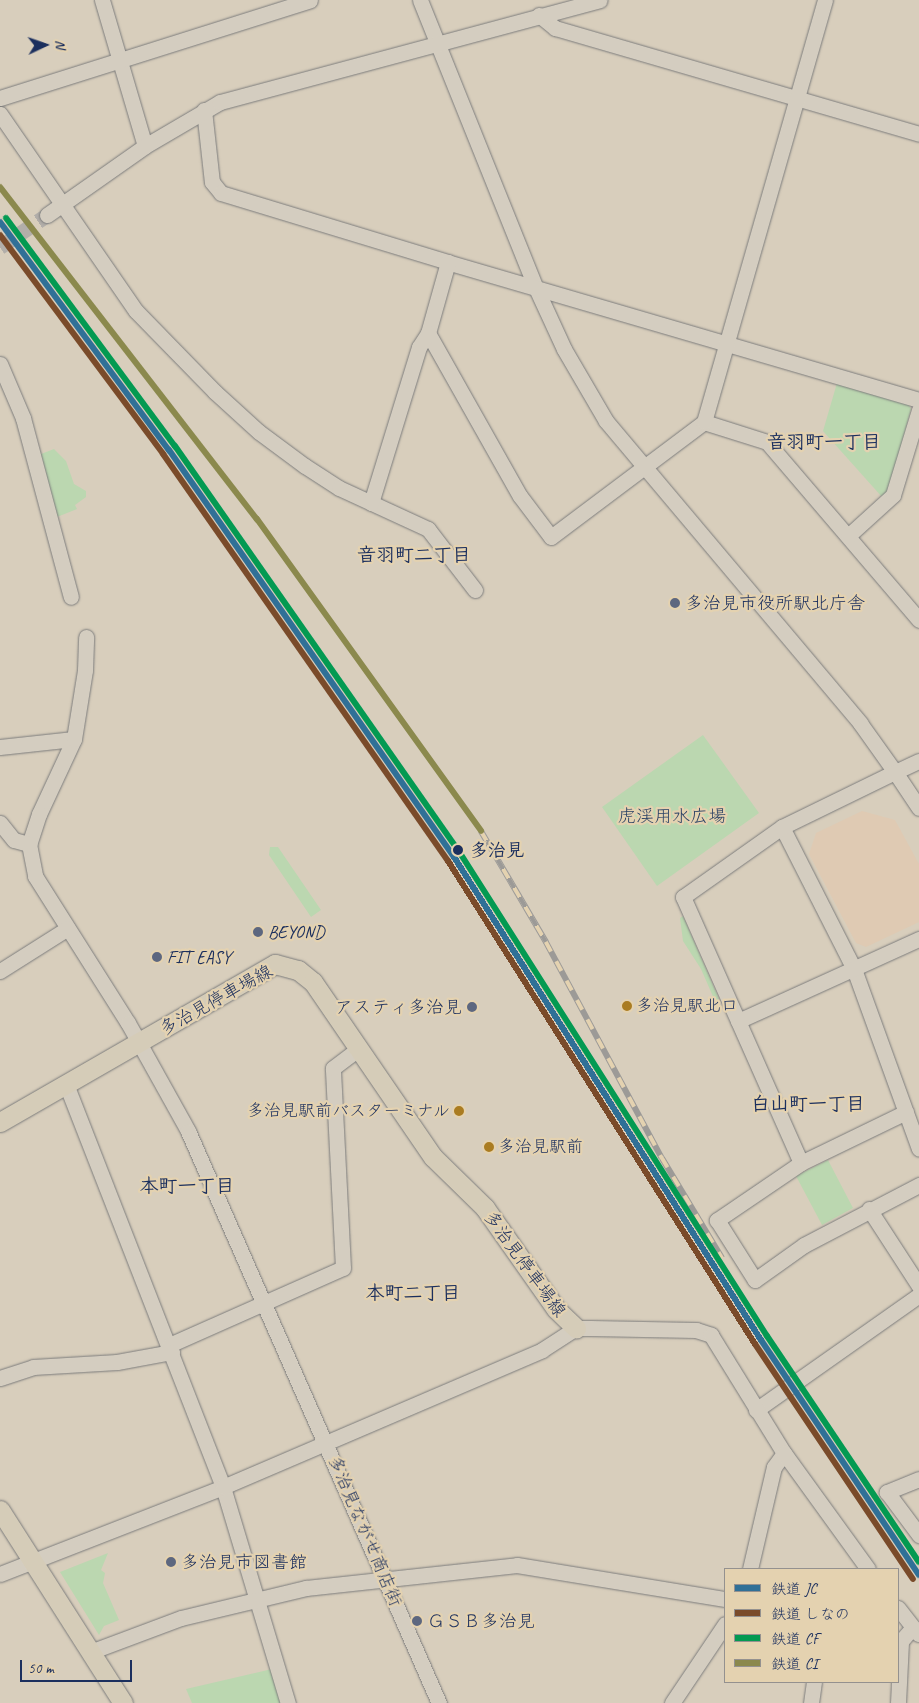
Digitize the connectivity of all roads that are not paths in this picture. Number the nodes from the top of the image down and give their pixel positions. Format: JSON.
{"nodes":[{"id":1,"x":102,"y":0,"type":"edge"},
{"id":2,"x":310,"y":0,"type":"edge"},
{"id":3,"x":420,"y":0,"type":"edge"},
{"id":4,"x":600,"y":0,"type":"edge"},
{"id":5,"x":826,"y":0,"type":"edge"},
{"id":6,"x":539,"y":15,"type":"junction"},
{"id":7,"x":436,"y":44,"type":"junction"},
{"id":8,"x":120,"y":60,"type":"junction"},
{"id":9,"x":0,"y":98,"type":"edge"},
{"id":10,"x":798,"y":98,"type":"junction"},
{"id":11,"x":204,"y":110,"type":"junction"},
{"id":12,"x":0,"y":114,"type":"edge"},
{"id":13,"x":919,"y":134,"type":"edge"},
{"id":14,"x":145,"y":146,"type":"junction"},
{"id":15,"x":64,"y":203,"type":"junction"},
{"id":16,"x":46,"y":215,"type":"tunnel mouth"},
{"id":17,"x":448,"y":262,"type":"junction"},
{"id":18,"x":536,"y":288,"type":"junction"},
{"id":19,"x":428,"y":333,"type":"junction"},
{"id":20,"x":727,"y":342,"type":"junction"},
{"id":21,"x":0,"y":364,"type":"edge"},
{"id":22,"x":919,"y":400,"type":"edge"},
{"id":23,"x":919,"y":410,"type":"edge"},
{"id":24,"x":704,"y":422,"type":"junction"},
{"id":25,"x":644,"y":468,"type":"junction"},
{"id":26,"x":371,"y":503,"type":"junction"},
{"id":27,"x":848,"y":536,"type":"junction"},
{"id":28,"x":475,"y":590,"type":"dead end"},
{"id":29,"x":71,"y":597,"type":"dead end"},
{"id":30,"x":913,"y":602,"type":"edge"},
{"id":31,"x":919,"y":620,"type":"edge"},
{"id":32,"x":86,"y":637,"type":"dead end"},
{"id":33,"x":74,"y":739,"type":"junction"},
{"id":34,"x":0,"y":747,"type":"edge"},
{"id":35,"x":919,"y":761,"type":"edge"},
{"id":36,"x":895,"y":772,"type":"junction"},
{"id":37,"x":919,"y":808,"type":"edge"},
{"id":38,"x":0,"y":823,"type":"edge"},
{"id":39,"x":782,"y":827,"type":"junction"},
{"id":40,"x":29,"y":844,"type":"junction"},
{"id":41,"x":68,"y":928,"type":"junction"},
{"id":42,"x":919,"y":939,"type":"edge"},
{"id":43,"x":854,"y":969,"type":"junction"},
{"id":44,"x":0,"y":971,"type":"edge"},
{"id":45,"x":738,"y":1021,"type":"junction"},
{"id":46,"x":138,"y":1043,"type":"junction"},
{"id":47,"x":358,"y":1049,"type":"junction"},
{"id":48,"x":66,"y":1084,"type":"junction"},
{"id":49,"x":906,"y":1112,"type":"junction"},
{"id":50,"x":0,"y":1122,"type":"edge"},
{"id":51,"x":919,"y":1149,"type":"edge"},
{"id":52,"x":801,"y":1163,"type":"junction"},
{"id":53,"x":919,"y":1185,"type":"edge"},
{"id":54,"x":869,"y":1209,"type":"junction"},
{"id":55,"x":919,"y":1286,"type":"edge"},
{"id":56,"x":919,"y":1295,"type":"edge"},
{"id":57,"x":264,"y":1303,"type":"junction"},
{"id":58,"x":576,"y":1328,"type":"junction"},
{"id":59,"x":171,"y":1348,"type":"junction"},
{"id":60,"x":0,"y":1378,"type":"edge"},
{"id":61,"x":756,"y":1410,"type":"junction"},
{"id":62,"x":327,"y":1442,"type":"junction"},
{"id":63,"x":784,"y":1454,"type":"junction"},
{"id":64,"x":919,"y":1479,"type":"edge"},
{"id":65,"x":223,"y":1487,"type":"junction"},
{"id":66,"x":0,"y":1510,"type":"edge"},
{"id":67,"x":919,"y":1535,"type":"edge"},
{"id":68,"x":33,"y":1562,"type":"junction"},
{"id":69,"x":750,"y":1568,"type":"edge"},
{"id":70,"x":867,"y":1568,"type":"edge"},
{"id":71,"x":0,"y":1574,"type":"edge"},
{"id":72,"x":385,"y":1579,"type":"junction"},
{"id":73,"x":724,"y":1599,"type":"edge"},
{"id":74,"x":256,"y":1600,"type":"junction"},
{"id":75,"x":899,"y":1609,"type":"edge"},
{"id":76,"x":724,"y":1625,"type":"edge"},
{"id":77,"x":916,"y":1631,"type":"edge"},
{"id":78,"x":899,"y":1633,"type":"edge"},
{"id":79,"x":90,"y":1652,"type":"junction"},
{"id":80,"x":814,"y":1683,"type":"edge"},
{"id":81,"x":899,"y":1683,"type":"edge"},
{"id":82,"x":899,"y":1683,"type":"edge"},
{"id":83,"x":123,"y":1703,"type":"edge"},
{"id":84,"x":288,"y":1703,"type":"edge"},
{"id":85,"x":439,"y":1703,"type":"edge"},
{"id":86,"x":672,"y":1703,"type":"edge"},
{"id":87,"x":811,"y":1703,"type":"edge"},
{"id":88,"x":898,"y":1703,"type":"edge"}],
"edges":[{"from":1,"to":8,"type":"street"},
{"from":2,"to":8,"type":"street"},
{"from":3,"to":7,"type":"street"},
{"from":4,"to":6,"type":"street"},
{"from":5,"to":10,"type":"street"},
{"from":6,"to":7,"type":"street"},
{"from":6,"to":10,"type":"street"},
{"from":7,"to":11,"type":"street"},
{"from":7,"to":18,"type":"street"},
{"from":8,"to":9,"type":"street"},
{"from":8,"to":14,"type":"street"},
{"from":10,"to":13,"type":"street"},
{"from":10,"to":20,"type":"street"},
{"from":11,"to":14,"type":"street"},
{"from":11,"to":17,"type":"street"},
{"from":12,"to":15,"type":"street"},
{"from":14,"to":15,"type":"street"},
{"from":15,"to":16,"type":"street"},
{"from":15,"to":26,"type":"street"},
{"from":17,"to":18,"type":"street"},
{"from":17,"to":19,"type":"street"},
{"from":18,"to":20,"type":"street"},
{"from":18,"to":25,"type":"street"},
{"from":19,"to":25,"type":"street"},
{"from":19,"to":26,"type":"street"},
{"from":20,"to":22,"type":"street"},
{"from":20,"to":24,"type":"street"},
{"from":21,"to":29,"type":"street"},
{"from":23,"to":27,"type":"street"},
{"from":24,"to":25,"type":"street"},
{"from":24,"to":27,"type":"street"},
{"from":25,"to":36,"type":"street"},
{"from":26,"to":28,"type":"street"},
{"from":27,"to":30,"type":"street"},
{"from":30,"to":31,"type":"street"},
{"from":32,"to":33,"type":"street"},
{"from":33,"to":34,"type":"street"},
{"from":33,"to":40,"type":"street"},
{"from":35,"to":36,"type":"street"},
{"from":36,"to":37,"type":"street"},
{"from":36,"to":39,"type":"street"},
{"from":38,"to":40,"type":"street"},
{"from":39,"to":43,"type":"street"},
{"from":39,"to":45,"type":"street"},
{"from":40,"to":41,"type":"street","name":"多治見ながせ商店街"},
{"from":41,"to":44,"type":"street"},
{"from":41,"to":46,"type":"street","name":"多治見ながせ商店街"},
{"from":42,"to":43,"type":"street"},
{"from":43,"to":45,"type":"street"},
{"from":43,"to":49,"type":"street"},
{"from":45,"to":52,"type":"street"},
{"from":46,"to":47,"type":"main road","name":"多治見停車場線"},
{"from":46,"to":48,"type":"main road","name":"多治見停車場線"},
{"from":46,"to":57,"type":"street","name":"多治見ながせ商店街"},
{"from":47,"to":57,"type":"street"},
{"from":47,"to":58,"type":"main road","name":"多治見停車場線"},
{"from":48,"to":50,"type":"main road","name":"多治見停車場線"},
{"from":48,"to":59,"type":"street"},
{"from":49,"to":51,"type":"street"},
{"from":49,"to":52,"type":"street"},
{"from":52,"to":54,"type":"street"},
{"from":53,"to":54,"type":"street"},
{"from":54,"to":55,"type":"street"},
{"from":56,"to":61,"type":"street"},
{"from":57,"to":59,"type":"street"},
{"from":57,"to":62,"type":"street","name":"多治見ながせ商店街"},
{"from":58,"to":61,"type":"street"},
{"from":58,"to":62,"type":"street"},
{"from":59,"to":60,"type":"street"},
{"from":59,"to":65,"type":"street"},
{"from":61,"to":63,"type":"street"},
{"from":62,"to":65,"type":"street"},
{"from":62,"to":72,"type":"street","name":"多治見ながせ商店街"},
{"from":63,"to":69,"type":"street"},
{"from":63,"to":70,"type":"street"},
{"from":64,"to":67,"type":"street"},
{"from":65,"to":68,"type":"street"},
{"from":65,"to":74,"type":"street"},
{"from":66,"to":68,"type":"main road"},
{"from":68,"to":71,"type":"street"},
{"from":68,"to":79,"type":"main road"},
{"from":72,"to":73,"type":"street"},
{"from":72,"to":74,"type":"street"},
{"from":72,"to":85,"type":"street","name":"多治見ながせ商店街"},
{"from":74,"to":79,"type":"street"},
{"from":74,"to":84,"type":"street"},
{"from":75,"to":77,"type":"street"},
{"from":76,"to":86,"type":"street"},
{"from":77,"to":78,"type":"street"},
{"from":77,"to":81,"type":"street"},
{"from":79,"to":83,"type":"main road"},
{"from":80,"to":87,"type":"street"},
{"from":82,"to":88,"type":"street"}]}
